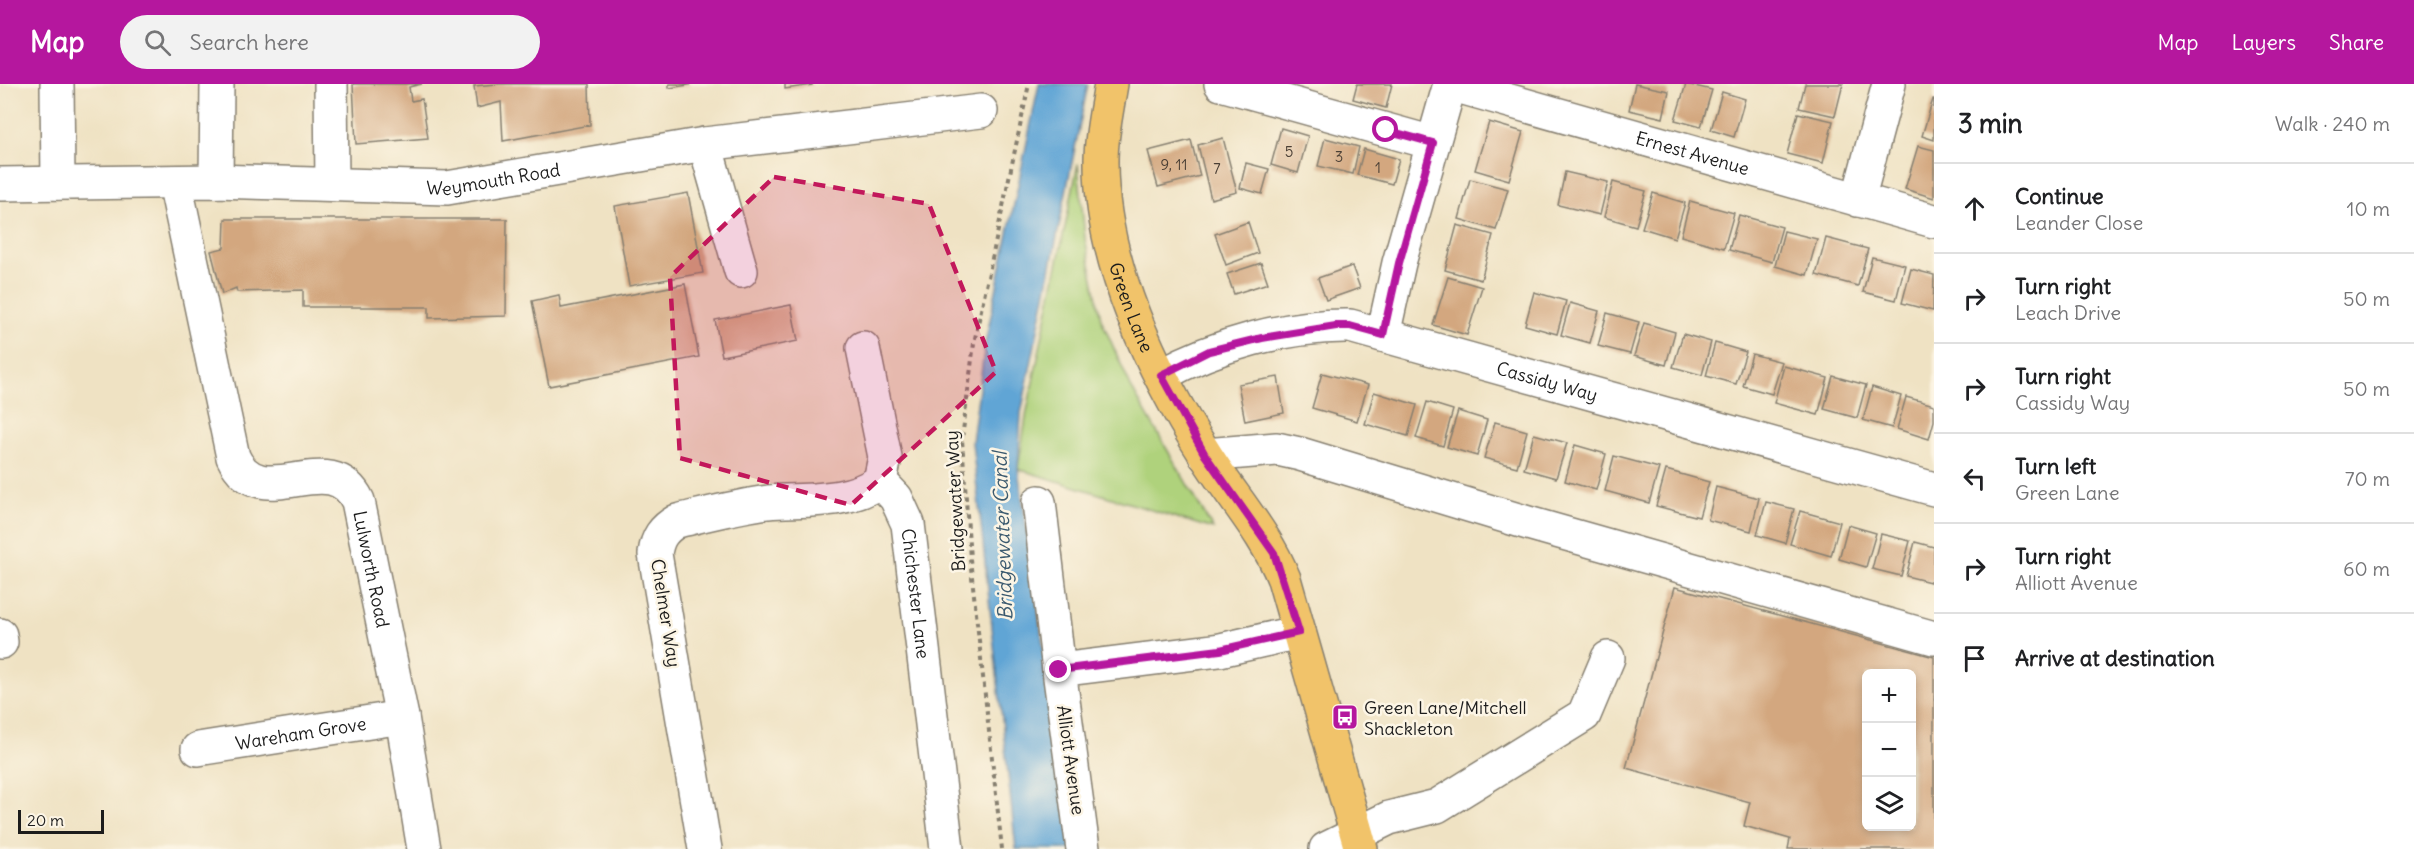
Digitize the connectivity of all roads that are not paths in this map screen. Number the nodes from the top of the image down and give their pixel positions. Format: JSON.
{"nodes":[{"id":1,"x":57,"y":84,"type":"edge"},
{"id":2,"x":218,"y":84,"type":"edge"},
{"id":3,"x":331,"y":84,"type":"edge"},
{"id":4,"x":1111,"y":84,"type":"edge"},
{"id":5,"x":1221,"y":84,"type":"edge"},
{"id":6,"x":1450,"y":84,"type":"edge"},
{"id":7,"x":1890,"y":84,"type":"edge"},
{"id":8,"x":981,"y":111,"type":"dead end"},
{"id":9,"x":1433,"y":143,"type":"junction"},
{"id":10,"x":705,"y":144,"type":"junction"},
{"id":11,"x":216,"y":181,"type":"junction"},
{"id":12,"x":175,"y":182,"type":"junction"},
{"id":13,"x":58,"y":183,"type":"junction"},
{"id":14,"x":0,"y":184,"type":"edge"},
{"id":15,"x":332,"y":184,"type":"junction"},
{"id":16,"x":1858,"y":200,"type":"junction"},
{"id":17,"x":1934,"y":221,"type":"edge"},
{"id":18,"x":741,"y":271,"type":"dead end"},
{"id":19,"x":1383,"y":335,"type":"junction"},
{"id":20,"x":863,"y":348,"type":"dead end"},
{"id":21,"x":1161,"y":375,"type":"junction"},
{"id":22,"x":1205,"y":455,"type":"junction"},
{"id":23,"x":879,"y":481,"type":"junction"},
{"id":24,"x":1934,"y":489,"type":"edge"},
{"id":25,"x":1039,"y":502,"type":"dead end"},
{"id":26,"x":1299,"y":632,"type":"junction"},
{"id":27,"x":0,"y":636,"type":"edge"},
{"id":28,"x":1934,"y":638,"type":"edge"},
{"id":29,"x":1,"y":642,"type":"edge"},
{"id":30,"x":1608,"y":658,"type":"dead end"},
{"id":31,"x":1059,"y":670,"type":"junction"},
{"id":32,"x":402,"y":717,"type":"junction"},
{"id":33,"x":198,"y":749,"type":"dead end"},
{"id":34,"x":1360,"y":842,"type":"edge"},
{"id":35,"x":424,"y":849,"type":"edge"},
{"id":36,"x":705,"y":849,"type":"edge"},
{"id":37,"x":947,"y":849,"type":"edge"},
{"id":38,"x":1083,"y":849,"type":"edge"},
{"id":39,"x":1326,"y":849,"type":"edge"}],
"edges":[{"from":1,"to":13,"type":"street"},
{"from":2,"to":11,"type":"street"},
{"from":3,"to":15,"type":"street"},
{"from":4,"to":21,"type":"main road","name":"Green Lane"},
{"from":5,"to":9,"type":"street"},
{"from":6,"to":9,"type":"street"},
{"from":6,"to":16,"type":"street","name":"Ernest Avenue"},
{"from":7,"to":16,"type":"street"},
{"from":8,"to":10,"type":"street","name":"Weymouth Road"},
{"from":9,"to":19,"type":"street"},
{"from":10,"to":15,"type":"street","name":"Weymouth Road"},
{"from":10,"to":18,"type":"street"},
{"from":11,"to":12,"type":"street","name":"Weymouth Road"},
{"from":11,"to":15,"type":"street","name":"Weymouth Road"},
{"from":12,"to":13,"type":"street","name":"Weymouth Road"},
{"from":12,"to":32,"type":"street","name":"Lulworth Road"},
{"from":13,"to":14,"type":"street","name":"Weymouth Road"},
{"from":16,"to":17,"type":"street","name":"Ernest Avenue"},
{"from":19,"to":21,"type":"street","name":"Cassidy Way"},
{"from":19,"to":24,"type":"street","name":"Cassidy Way"},
{"from":20,"to":23,"type":"street"},
{"from":21,"to":22,"type":"main road","name":"Green Lane"},
{"from":22,"to":26,"type":"main road","name":"Green Lane"},
{"from":22,"to":28,"type":"street"},
{"from":23,"to":36,"type":"street","name":"Chelmer Way"},
{"from":23,"to":37,"type":"street","name":"Chichester Lane"},
{"from":25,"to":31,"type":"street","name":"Alliott Avenue"},
{"from":26,"to":31,"type":"street"},
{"from":26,"to":34,"type":"main road","name":"Green Lane"},
{"from":27,"to":29,"type":"street"},
{"from":30,"to":34,"type":"street"},
{"from":31,"to":38,"type":"street","name":"Alliott Avenue"},
{"from":32,"to":33,"type":"street","name":"Wareham Grove"},
{"from":32,"to":35,"type":"street","name":"Lulworth Road"},
{"from":34,"to":39,"type":"street"}]}
